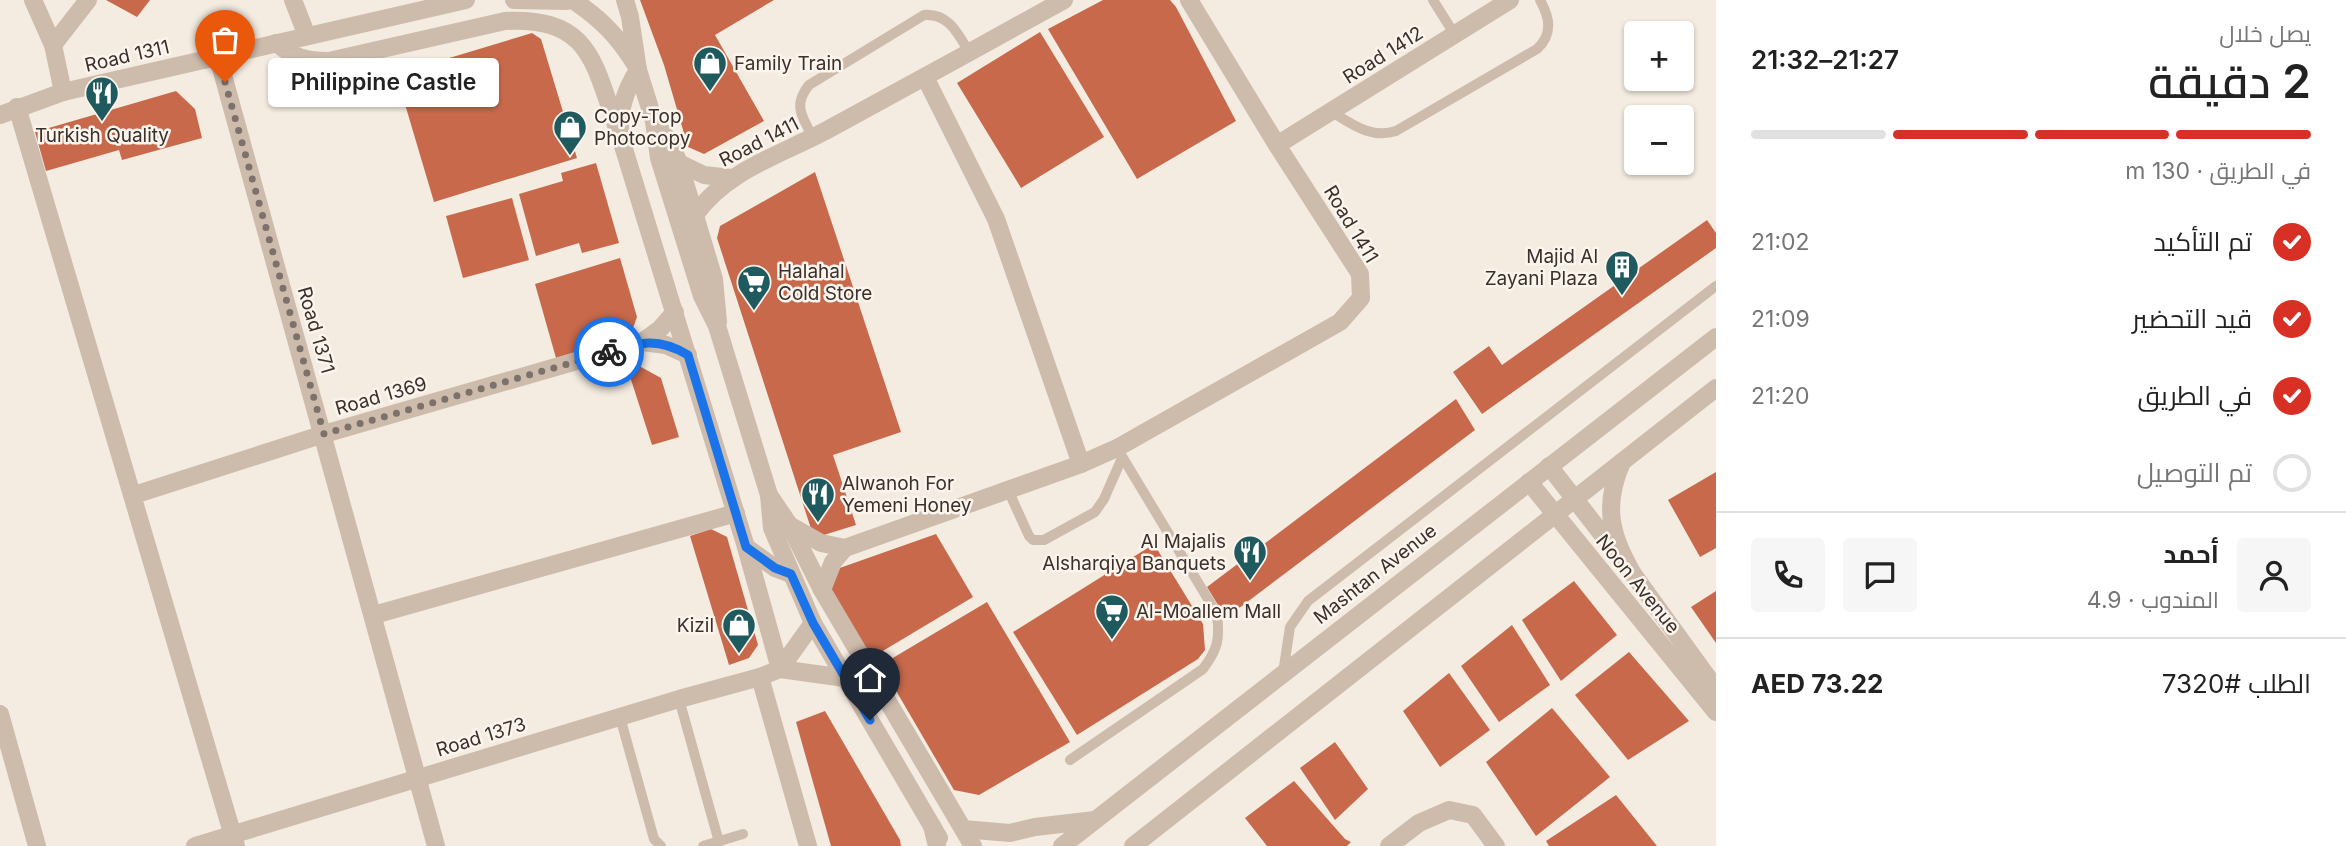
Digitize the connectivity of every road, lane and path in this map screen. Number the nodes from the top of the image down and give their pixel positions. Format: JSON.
{"nodes":[{"id":1,"x":33,"y":0,"type":"edge"},
{"id":2,"x":88,"y":0,"type":"edge"},
{"id":3,"x":293,"y":0,"type":"edge"},
{"id":4,"x":466,"y":0,"type":"edge"},
{"id":5,"x":514,"y":0,"type":"edge"},
{"id":6,"x":625,"y":0,"type":"edge"},
{"id":7,"x":1064,"y":0,"type":"edge"},
{"id":8,"x":1189,"y":0,"type":"edge"},
{"id":9,"x":1433,"y":0,"type":"edge"},
{"id":10,"x":1510,"y":0,"type":"edge"},
{"id":11,"x":1539,"y":0,"type":"edge"},
{"id":12,"x":575,"y":1,"type":"edge"},
{"id":13,"x":1455,"y":34,"type":"junction"},
{"id":14,"x":307,"y":36,"type":"junction"},
{"id":15,"x":276,"y":43,"type":"junction"},
{"id":16,"x":53,"y":45,"type":"junction"},
{"id":17,"x":969,"y":52,"type":"junction"},
{"id":18,"x":218,"y":57,"type":"junction"},
{"id":19,"x":638,"y":70,"type":"junction"},
{"id":20,"x":925,"y":77,"type":"junction"},
{"id":21,"x":62,"y":92,"type":"junction"},
{"id":22,"x":17,"y":107,"type":"junction"},
{"id":23,"x":1332,"y":111,"type":"junction"},
{"id":24,"x":0,"y":115,"type":"edge"},
{"id":25,"x":654,"y":121,"type":"junction"},
{"id":26,"x":620,"y":136,"type":"junction"},
{"id":27,"x":813,"y":138,"type":"junction"},
{"id":28,"x":1277,"y":145,"type":"junction"},
{"id":29,"x":679,"y":163,"type":"junction"},
{"id":30,"x":731,"y":178,"type":"junction"},
{"id":31,"x":679,"y":191,"type":"junction"},
{"id":32,"x":695,"y":215,"type":"junction"},
{"id":33,"x":1716,"y":286,"type":"edge"},
{"id":34,"x":675,"y":312,"type":"junction"},
{"id":35,"x":717,"y":326,"type":"junction"},
{"id":36,"x":1716,"y":337,"type":"edge"},
{"id":37,"x":642,"y":342,"type":"junction"},
{"id":38,"x":688,"y":355,"type":"junction"},
{"id":39,"x":1716,"y":388,"type":"edge"},
{"id":40,"x":324,"y":434,"type":"junction"},
{"id":41,"x":1119,"y":453,"type":"junction"},
{"id":42,"x":1623,"y":460,"type":"junction"},
{"id":43,"x":1082,"y":464,"type":"junction"},
{"id":44,"x":1549,"y":466,"type":"junction"},
{"id":45,"x":1529,"y":482,"type":"junction"},
{"id":46,"x":1008,"y":491,"type":"junction"},
{"id":47,"x":134,"y":495,"type":"junction"},
{"id":48,"x":769,"y":495,"type":"junction"},
{"id":49,"x":1574,"y":499,"type":"junction"},
{"id":50,"x":736,"y":513,"type":"junction"},
{"id":51,"x":1554,"y":514,"type":"junction"},
{"id":52,"x":790,"y":526,"type":"junction"},
{"id":53,"x":746,"y":547,"type":"junction"},
{"id":54,"x":845,"y":548,"type":"junction"},
{"id":55,"x":791,"y":574,"type":"junction"},
{"id":56,"x":1633,"y":574,"type":"junction"},
{"id":57,"x":822,"y":590,"type":"junction"},
{"id":58,"x":374,"y":615,"type":"junction"},
{"id":59,"x":813,"y":623,"type":"junction"},
{"id":60,"x":780,"y":669,"type":"junction"},
{"id":61,"x":1283,"y":673,"type":"junction"},
{"id":62,"x":760,"y":677,"type":"junction"},
{"id":63,"x":845,"y":678,"type":"junction"},
{"id":64,"x":1716,"y":689,"type":"edge"},
{"id":65,"x":679,"y":699,"type":"junction"},
{"id":66,"x":1716,"y":712,"type":"edge"},
{"id":67,"x":0,"y":714,"type":"edge"},
{"id":68,"x":620,"y":717,"type":"junction"},
{"id":69,"x":1070,"y":760,"type":"dead end"},
{"id":70,"x":418,"y":778,"type":"junction"},
{"id":71,"x":1095,"y":820,"type":"junction"},
{"id":72,"x":932,"y":826,"type":"junction"},
{"id":73,"x":963,"y":829,"type":"junction"},
{"id":74,"x":743,"y":834,"type":"dead end"},
{"id":75,"x":234,"y":840,"type":"edge"},
{"id":76,"x":719,"y":842,"type":"junction"},
{"id":77,"x":37,"y":846,"type":"edge"},
{"id":78,"x":195,"y":846,"type":"edge"},
{"id":79,"x":436,"y":846,"type":"edge"},
{"id":80,"x":661,"y":846,"type":"edge"},
{"id":81,"x":703,"y":846,"type":"edge"},
{"id":82,"x":807,"y":846,"type":"edge"},
{"id":83,"x":937,"y":846,"type":"edge"},
{"id":84,"x":944,"y":846,"type":"edge"},
{"id":85,"x":973,"y":846,"type":"edge"},
{"id":86,"x":1062,"y":846,"type":"edge"},
{"id":87,"x":1133,"y":846,"type":"edge"},
{"id":88,"x":1389,"y":846,"type":"edge"},
{"id":89,"x":1496,"y":846,"type":"edge"}],
"edges":[{"from":1,"to":16,"type":"street"},
{"from":2,"to":16,"type":"street"},
{"from":3,"to":14,"type":"street"},
{"from":4,"to":14,"type":"street","name":"Road 1311"},
{"from":5,"to":12,"type":"street"},
{"from":6,"to":19,"type":"street"},
{"from":7,"to":17,"type":"street","name":"Road 1411"},
{"from":8,"to":28,"type":"street","name":"Road 1411"},
{"from":9,"to":13,"type":"lane"},
{"from":10,"to":13,"type":"street","name":"Road 1412"},
{"from":11,"to":23,"type":"lane"},
{"from":12,"to":19,"type":"street"},
{"from":13,"to":23,"type":"street","name":"Road 1412"},
{"from":14,"to":15,"type":"street","name":"Road 1311"},
{"from":15,"to":18,"type":"street","name":"Road 1311"},
{"from":15,"to":26,"type":"street"},
{"from":16,"to":21,"type":"street"},
{"from":17,"to":20,"type":"street","name":"Road 1411"},
{"from":17,"to":27,"type":"lane"},
{"from":18,"to":21,"type":"street","name":"Road 1311"},
{"from":18,"to":40,"type":"street","name":"Road 1371"},
{"from":19,"to":25,"type":"street"},
{"from":19,"to":26,"type":"street"},
{"from":20,"to":27,"type":"street","name":"Road 1411"},
{"from":20,"to":43,"type":"street"},
{"from":21,"to":22,"type":"street","name":"Road 1311"},
{"from":22,"to":24,"type":"street","name":"Road 1311"},
{"from":22,"to":47,"type":"street"},
{"from":23,"to":28,"type":"street","name":"Road 1412"},
{"from":25,"to":29,"type":"street"},
{"from":25,"to":31,"type":"street"},
{"from":26,"to":34,"type":"street"},
{"from":27,"to":30,"type":"street","name":"Road 1411"},
{"from":28,"to":41,"type":"street","name":"Road 1411"},
{"from":29,"to":30,"type":"street"},
{"from":29,"to":31,"type":"street"},
{"from":30,"to":32,"type":"street","name":"Road 1411"},
{"from":31,"to":32,"type":"street"},
{"from":31,"to":35,"type":"street"},
{"from":32,"to":35,"type":"street"},
{"from":33,"to":61,"type":"lane"},
{"from":34,"to":37,"type":"street","name":"Road 1369"},
{"from":34,"to":38,"type":"street"},
{"from":35,"to":48,"type":"street"},
{"from":36,"to":44,"type":"street","name":"Mashtan Avenue"},
{"from":37,"to":38,"type":"street","name":"Road 1369"},
{"from":37,"to":40,"type":"street","name":"Road 1369"},
{"from":38,"to":50,"type":"street"},
{"from":39,"to":42,"type":"street"},
{"from":40,"to":47,"type":"street","name":"Road 1369"},
{"from":40,"to":58,"type":"street","name":"Road 1371"},
{"from":41,"to":43,"type":"street","name":"Road 1411"},
{"from":41,"to":46,"type":"lane"},
{"from":41,"to":69,"type":"lane"},
{"from":42,"to":49,"type":"street"},
{"from":42,"to":56,"type":"street"},
{"from":43,"to":46,"type":"street","name":"Road 1411"},
{"from":44,"to":45,"type":"street","name":"Mashtan Avenue"},
{"from":44,"to":49,"type":"street","name":"Noon Avenue"},
{"from":45,"to":51,"type":"street","name":"Noon Avenue"},
{"from":45,"to":61,"type":"street","name":"Mashtan Avenue"},
{"from":46,"to":54,"type":"street","name":"Road 1411"},
{"from":47,"to":75,"type":"street"},
{"from":48,"to":52,"type":"street"},
{"from":48,"to":55,"type":"street"},
{"from":49,"to":51,"type":"street"},
{"from":49,"to":56,"type":"street","name":"Noon Avenue"},
{"from":50,"to":53,"type":"street"},
{"from":50,"to":58,"type":"street"},
{"from":51,"to":66,"type":"street","name":"Noon Avenue"},
{"from":51,"to":87,"type":"street"},
{"from":52,"to":54,"type":"street"},
{"from":52,"to":57,"type":"street"},
{"from":53,"to":55,"type":"street"},
{"from":53,"to":60,"type":"street"},
{"from":54,"to":57,"type":"street"},
{"from":55,"to":59,"type":"street"},
{"from":56,"to":64,"type":"street","name":"Noon Avenue"},
{"from":57,"to":73,"type":"street"},
{"from":58,"to":70,"type":"street","name":"Road 1371"},
{"from":59,"to":60,"type":"street"},
{"from":59,"to":63,"type":"street"},
{"from":60,"to":62,"type":"street","name":"Road 1373"},
{"from":60,"to":63,"type":"street"},
{"from":61,"to":71,"type":"street","name":"Mashtan Avenue"},
{"from":62,"to":65,"type":"street","name":"Road 1373"},
{"from":62,"to":82,"type":"street"},
{"from":63,"to":72,"type":"street"},
{"from":65,"to":68,"type":"street","name":"Road 1373"},
{"from":65,"to":76,"type":"lane"},
{"from":67,"to":77,"type":"street"},
{"from":68,"to":70,"type":"street","name":"Road 1373"},
{"from":68,"to":80,"type":"lane"},
{"from":70,"to":75,"type":"street","name":"Road 1373"},
{"from":70,"to":79,"type":"street","name":"Road 1371"},
{"from":71,"to":73,"type":"street"},
{"from":71,"to":86,"type":"street","name":"Mashtan Avenue"},
{"from":72,"to":83,"type":"street"},
{"from":72,"to":84,"type":"street"},
{"from":73,"to":85,"type":"street"},
{"from":74,"to":76,"type":"lane"},
{"from":75,"to":78,"type":"street","name":"Road 1373"},
{"from":76,"to":81,"type":"lane"},
{"from":88,"to":89,"type":"street"}]}
